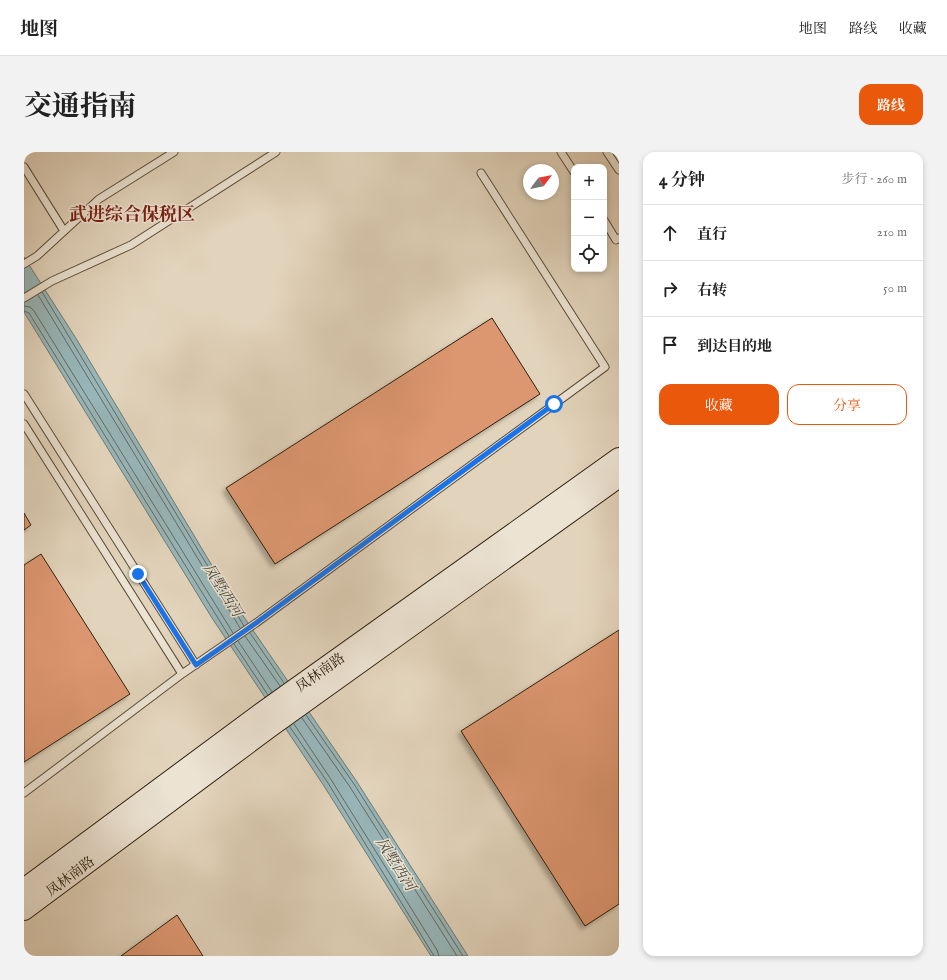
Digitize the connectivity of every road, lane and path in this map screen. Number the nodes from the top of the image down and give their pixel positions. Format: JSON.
{"nodes":[{"id":1,"x":174,"y":152,"type":"edge"},
{"id":2,"x":276,"y":152,"type":"edge"},
{"id":3,"x":561,"y":152,"type":"edge"},
{"id":4,"x":608,"y":152,"type":"edge"},
{"id":5,"x":24,"y":167,"type":"edge"},
{"id":6,"x":571,"y":167,"type":"edge"},
{"id":7,"x":619,"y":170,"type":"edge"},
{"id":8,"x":480,"y":173,"type":"dead end"},
{"id":9,"x":607,"y":225,"type":"edge"},
{"id":10,"x":64,"y":231,"type":"junction"},
{"id":11,"x":619,"y":238,"type":"edge"},
{"id":12,"x":24,"y":264,"type":"edge"},
{"id":13,"x":24,"y":298,"type":"edge"},
{"id":14,"x":24,"y":394,"type":"edge"},
{"id":15,"x":24,"y":424,"type":"edge"},
{"id":16,"x":619,"y":458,"type":"edge"},
{"id":17,"x":619,"y":477,"type":"edge"},
{"id":18,"x":196,"y":665,"type":"junction"},
{"id":19,"x":182,"y":674,"type":"junction"},
{"id":20,"x":314,"y":686,"type":"junction"},
{"id":21,"x":265,"y":720,"type":"junction"},
{"id":22,"x":24,"y":793,"type":"edge"},
{"id":23,"x":24,"y":889,"type":"edge"},
{"id":24,"x":24,"y":910,"type":"edge"}],
"edges":[{"from":1,"to":10,"type":"lane"},
{"from":2,"to":13,"type":"lane"},
{"from":3,"to":6,"type":"lane"},
{"from":4,"to":7,"type":"lane"},
{"from":5,"to":10,"type":"lane"},
{"from":8,"to":18,"type":"lane"},
{"from":9,"to":11,"type":"lane"},
{"from":10,"to":12,"type":"lane"},
{"from":14,"to":18,"type":"lane"},
{"from":15,"to":19,"type":"lane"},
{"from":16,"to":20,"type":"main road","name":"凤林南路"},
{"from":17,"to":20,"type":"main road","name":"凤林南路"},
{"from":18,"to":19,"type":"lane"},
{"from":19,"to":22,"type":"lane"},
{"from":20,"to":21,"type":"main road"},
{"from":21,"to":23,"type":"main road","name":"凤林南路"},
{"from":21,"to":24,"type":"main road","name":"凤林南路"}]}
